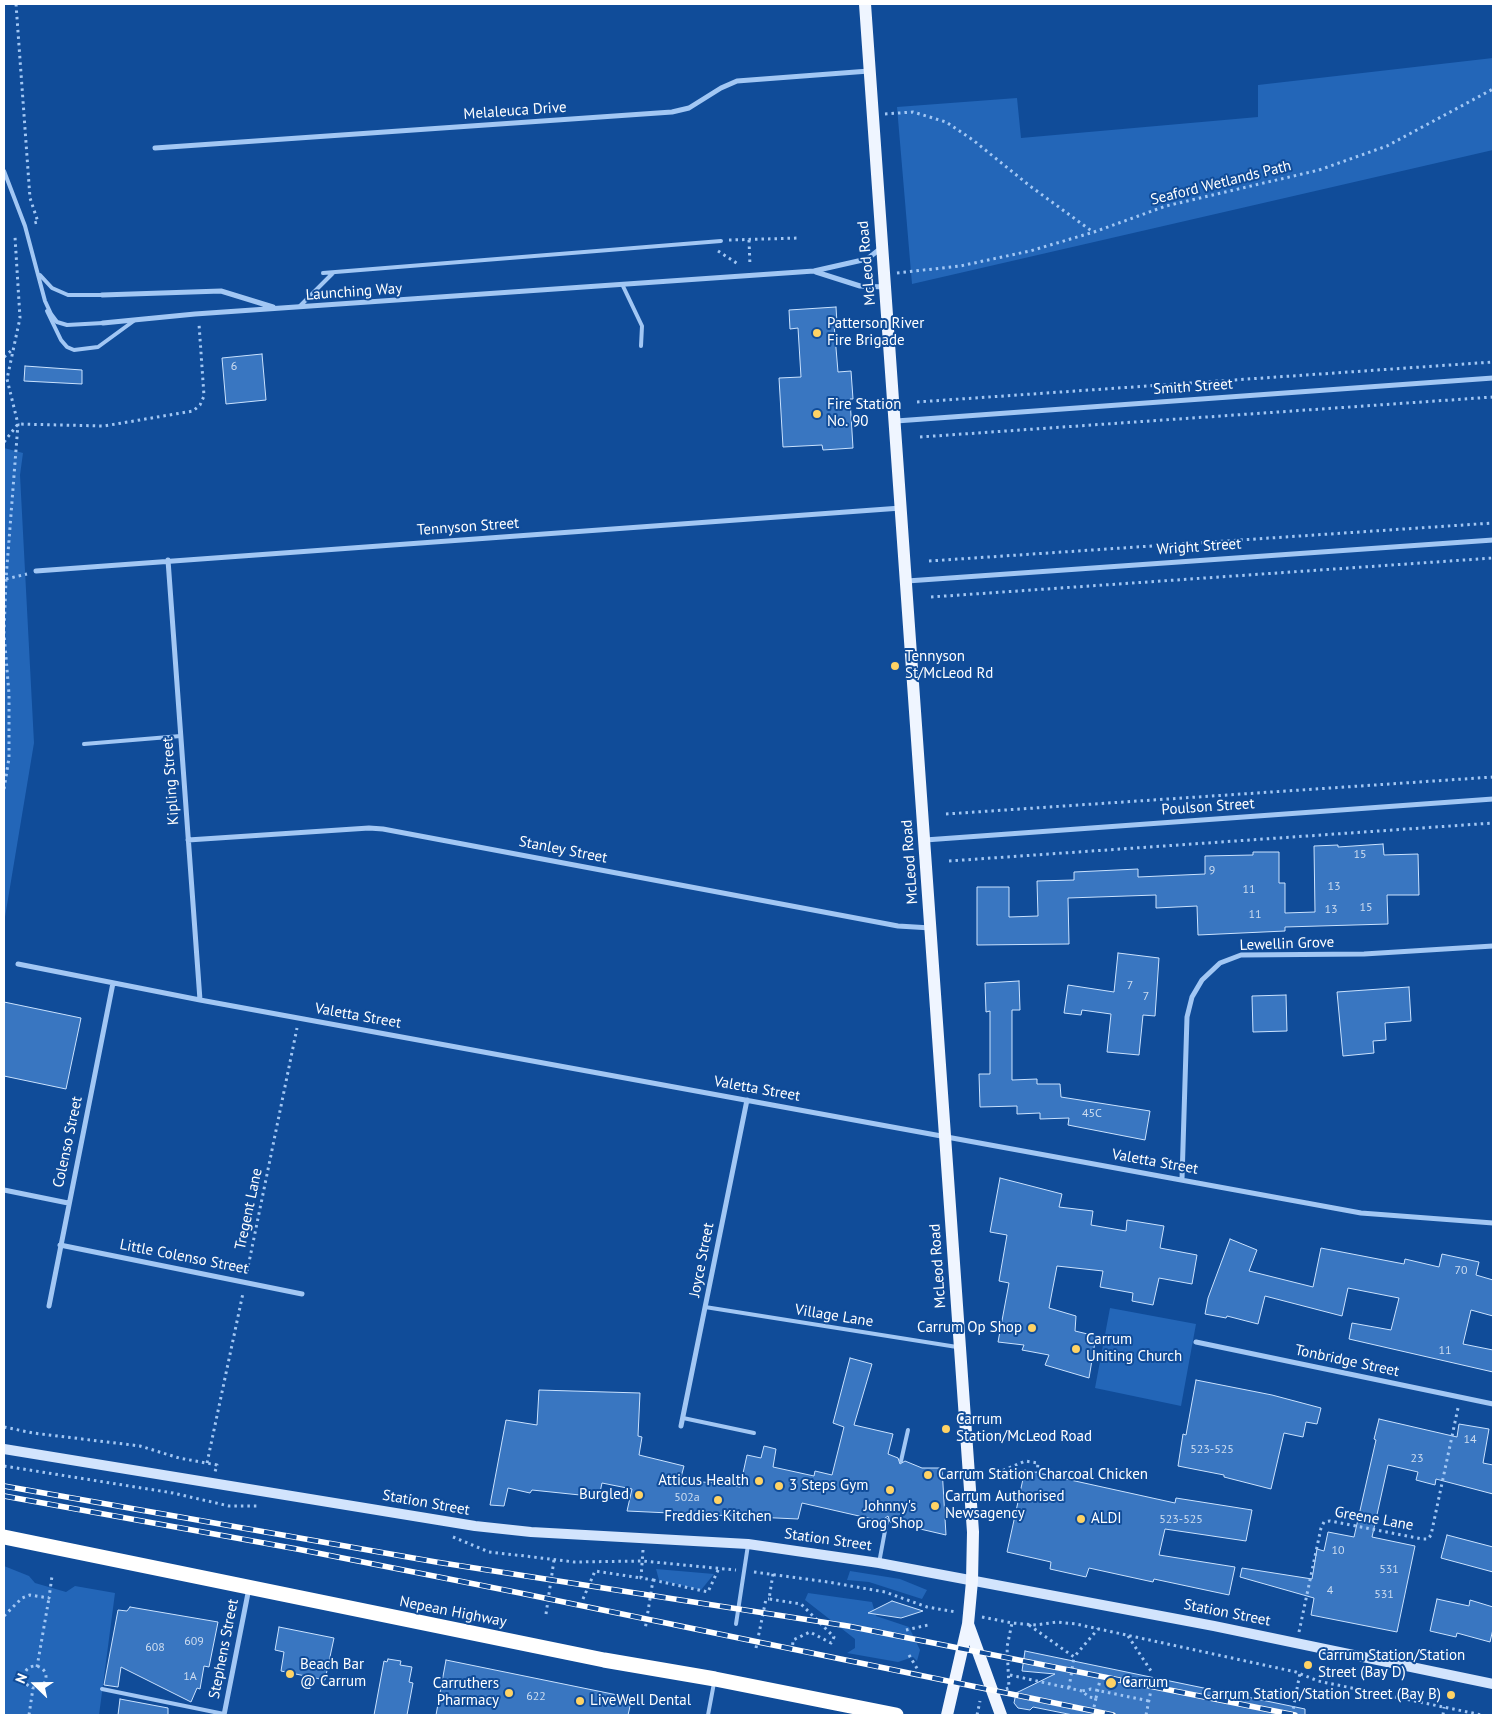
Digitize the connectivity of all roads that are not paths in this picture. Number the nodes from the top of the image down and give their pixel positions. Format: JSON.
{"nodes":[{"id":1,"x":865,"y":4,"type":"edge"},
{"id":2,"x":870,"y":71,"type":"junction"},
{"id":3,"x":154,"y":148,"type":"dead end"},
{"id":4,"x":4,"y":171,"type":"edge"},
{"id":5,"x":721,"y":241,"type":"road end"},
{"id":6,"x":882,"y":244,"type":"junction"},
{"id":7,"x":814,"y":271,"type":"junction"},
{"id":8,"x":332,"y":272,"type":"junction"},
{"id":9,"x":38,"y":273,"type":"junction"},
{"id":10,"x":323,"y":273,"type":"dead end"},
{"id":11,"x":885,"y":282,"type":"junction"},
{"id":12,"x":622,"y":284,"type":"junction"},
{"id":13,"x":102,"y":295,"type":"joint"},
{"id":14,"x":45,"y":301,"type":"junction"},
{"id":15,"x":298,"y":308,"type":"junction"},
{"id":16,"x":288,"y":309,"type":"junction"},
{"id":17,"x":136,"y":319,"type":"junction"},
{"id":18,"x":103,"y":323,"type":"joint"},
{"id":19,"x":641,"y":346,"type":"dead end"},
{"id":20,"x":1493,"y":378,"type":"edge"},
{"id":21,"x":895,"y":421,"type":"junction"},
{"id":22,"x":901,"y":508,"type":"junction"},
{"id":23,"x":1493,"y":540,"type":"edge"},
{"id":24,"x":168,"y":560,"type":"junction"},
{"id":25,"x":36,"y":570,"type":"road end"},
{"id":26,"x":906,"y":580,"type":"junction"},
{"id":27,"x":181,"y":736,"type":"junction"},
{"id":28,"x":84,"y":744,"type":"dead end"},
{"id":29,"x":1493,"y":799,"type":"edge"},
{"id":30,"x":188,"y":840,"type":"junction"},
{"id":31,"x":924,"y":840,"type":"junction"},
{"id":32,"x":931,"y":928,"type":"junction"},
{"id":33,"x":1493,"y":946,"type":"edge"},
{"id":34,"x":18,"y":964,"type":"dead end"},
{"id":35,"x":113,"y":983,"type":"junction"},
{"id":36,"x":200,"y":1000,"type":"junction"},
{"id":37,"x":747,"y":1100,"type":"junction"},
{"id":38,"x":945,"y":1136,"type":"junction"},
{"id":39,"x":1182,"y":1179,"type":"junction"},
{"id":40,"x":4,"y":1190,"type":"edge"},
{"id":41,"x":68,"y":1203,"type":"junction"},
{"id":42,"x":1493,"y":1223,"type":"edge"},
{"id":43,"x":60,"y":1245,"type":"junction"},
{"id":44,"x":302,"y":1294,"type":"dead end"},
{"id":45,"x":49,"y":1306,"type":"dead end"},
{"id":46,"x":705,"y":1308,"type":"junction"},
{"id":47,"x":1196,"y":1342,"type":"dead end"},
{"id":48,"x":960,"y":1347,"type":"junction"},
{"id":49,"x":1493,"y":1404,"type":"edge"},
{"id":50,"x":683,"y":1418,"type":"junction"},
{"id":51,"x":681,"y":1426,"type":"dead end"},
{"id":52,"x":908,"y":1430,"type":"dead end"},
{"id":53,"x":754,"y":1433,"type":"dead end"},
{"id":54,"x":4,"y":1449,"type":"edge"},
{"id":55,"x":901,"y":1460,"type":"dead end"},
{"id":56,"x":888,"y":1520,"type":"dead end"},
{"id":57,"x":4,"y":1537,"type":"edge"},
{"id":58,"x":748,"y":1544,"type":"junction"},
{"id":59,"x":879,"y":1563,"type":"junction"},
{"id":60,"x":972,"y":1581,"type":"junction"},
{"id":61,"x":249,"y":1588,"type":"junction"},
{"id":62,"x":736,"y":1624,"type":"dead end"},
{"id":63,"x":968,"y":1624,"type":"junction"},
{"id":64,"x":715,"y":1678,"type":"junction"},
{"id":65,"x":1493,"y":1684,"type":"edge"},
{"id":66,"x":102,"y":1689,"type":"dead end"},
{"id":67,"x":224,"y":1715,"type":"edge"},
{"id":68,"x":708,"y":1715,"type":"edge"},
{"id":69,"x":896,"y":1715,"type":"edge"},
{"id":70,"x":947,"y":1715,"type":"edge"},
{"id":71,"x":1000,"y":1715,"type":"edge"}],
"edges":[{"from":1,"to":2,"type":"main road","name":"McLeod Road"},
{"from":2,"to":3,"type":"street","name":"Melaleuca Drive"},
{"from":2,"to":6,"type":"main road","name":"McLeod Road"},
{"from":4,"to":9,"type":"lane","name":"Launching Way"},
{"from":5,"to":8,"type":"lane"},
{"from":6,"to":7,"type":"street","name":"Launching Way"},
{"from":6,"to":11,"type":"main road","name":"McLeod Road"},
{"from":7,"to":11,"type":"street","name":"Launching Way"},
{"from":7,"to":12,"type":"street","name":"Launching Way"},
{"from":8,"to":10,"type":"lane"},
{"from":8,"to":15,"type":"lane"},
{"from":9,"to":13,"type":"lane"},
{"from":9,"to":14,"type":"lane","name":"Launching Way"},
{"from":11,"to":21,"type":"main road","name":"McLeod Road"},
{"from":12,"to":15,"type":"street","name":"Launching Way"},
{"from":12,"to":19,"type":"lane"},
{"from":13,"to":16,"type":"street"},
{"from":14,"to":17,"type":"lane"},
{"from":14,"to":18,"type":"lane","name":"Launching Way"},
{"from":15,"to":16,"type":"street","name":"Launching Way"},
{"from":16,"to":17,"type":"street","name":"Launching Way"},
{"from":17,"to":18,"type":"street","name":"Launching Way"},
{"from":20,"to":21,"type":"street","name":"Smith Street"},
{"from":21,"to":22,"type":"main road","name":"McLeod Road"},
{"from":22,"to":24,"type":"street","name":"Tennyson Street"},
{"from":22,"to":26,"type":"main road","name":"McLeod Road"},
{"from":23,"to":26,"type":"street","name":"Wright Street"},
{"from":24,"to":25,"type":"street","name":"Tennyson Street"},
{"from":24,"to":27,"type":"street","name":"Kipling Street"},
{"from":26,"to":31,"type":"main road","name":"McLeod Road"},
{"from":27,"to":28,"type":"lane"},
{"from":27,"to":30,"type":"street","name":"Kipling Street"},
{"from":29,"to":31,"type":"street","name":"Poulson Street"},
{"from":30,"to":32,"type":"street","name":"Stanley Street"},
{"from":30,"to":36,"type":"street","name":"Kipling Street"},
{"from":31,"to":32,"type":"main road","name":"McLeod Road"},
{"from":32,"to":38,"type":"main road","name":"McLeod Road"},
{"from":33,"to":39,"type":"street","name":"Lewellin Grove"},
{"from":34,"to":35,"type":"street","name":"Valetta Street"},
{"from":35,"to":36,"type":"street","name":"Valetta Street"},
{"from":35,"to":41,"type":"street","name":"Colenso Street"},
{"from":36,"to":37,"type":"street","name":"Valetta Street"},
{"from":37,"to":38,"type":"street","name":"Valetta Street"},
{"from":37,"to":46,"type":"street","name":"Joyce Street"},
{"from":38,"to":39,"type":"street","name":"Valetta Street"},
{"from":38,"to":48,"type":"main road","name":"McLeod Road"},
{"from":39,"to":42,"type":"street","name":"Valetta Street"},
{"from":40,"to":41,"type":"street"},
{"from":41,"to":43,"type":"street","name":"Colenso Street"},
{"from":43,"to":44,"type":"street","name":"Little Colenso Street"},
{"from":43,"to":45,"type":"street","name":"Colenso Street"},
{"from":46,"to":48,"type":"lane","name":"Village Lane"},
{"from":46,"to":50,"type":"street","name":"Joyce Street"},
{"from":47,"to":49,"type":"street","name":"Tonbridge Street"},
{"from":48,"to":60,"type":"main road","name":"McLeod Road"},
{"from":50,"to":51,"type":"street","name":"Joyce Street"},
{"from":50,"to":53,"type":"lane"},
{"from":52,"to":55,"type":"lane"},
{"from":54,"to":58,"type":"street","name":"Station Street"},
{"from":56,"to":59,"type":"lane"},
{"from":57,"to":61,"type":"highway","name":"Nepean Highway"},
{"from":58,"to":59,"type":"street","name":"Station Street"},
{"from":58,"to":62,"type":"lane"},
{"from":59,"to":60,"type":"street","name":"Station Street"},
{"from":60,"to":63,"type":"main road","name":"McLeod Road"},
{"from":60,"to":65,"type":"street","name":"Station Street"},
{"from":61,"to":64,"type":"highway","name":"Nepean Highway"},
{"from":61,"to":67,"type":"street","name":"Stephens Street"},
{"from":63,"to":70,"type":"main road","name":"McLeod Road"},
{"from":63,"to":71,"type":"main road"},
{"from":64,"to":68,"type":"lane"},
{"from":64,"to":69,"type":"highway","name":"Nepean Highway"},
{"from":66,"to":67,"type":"lane"}]}
